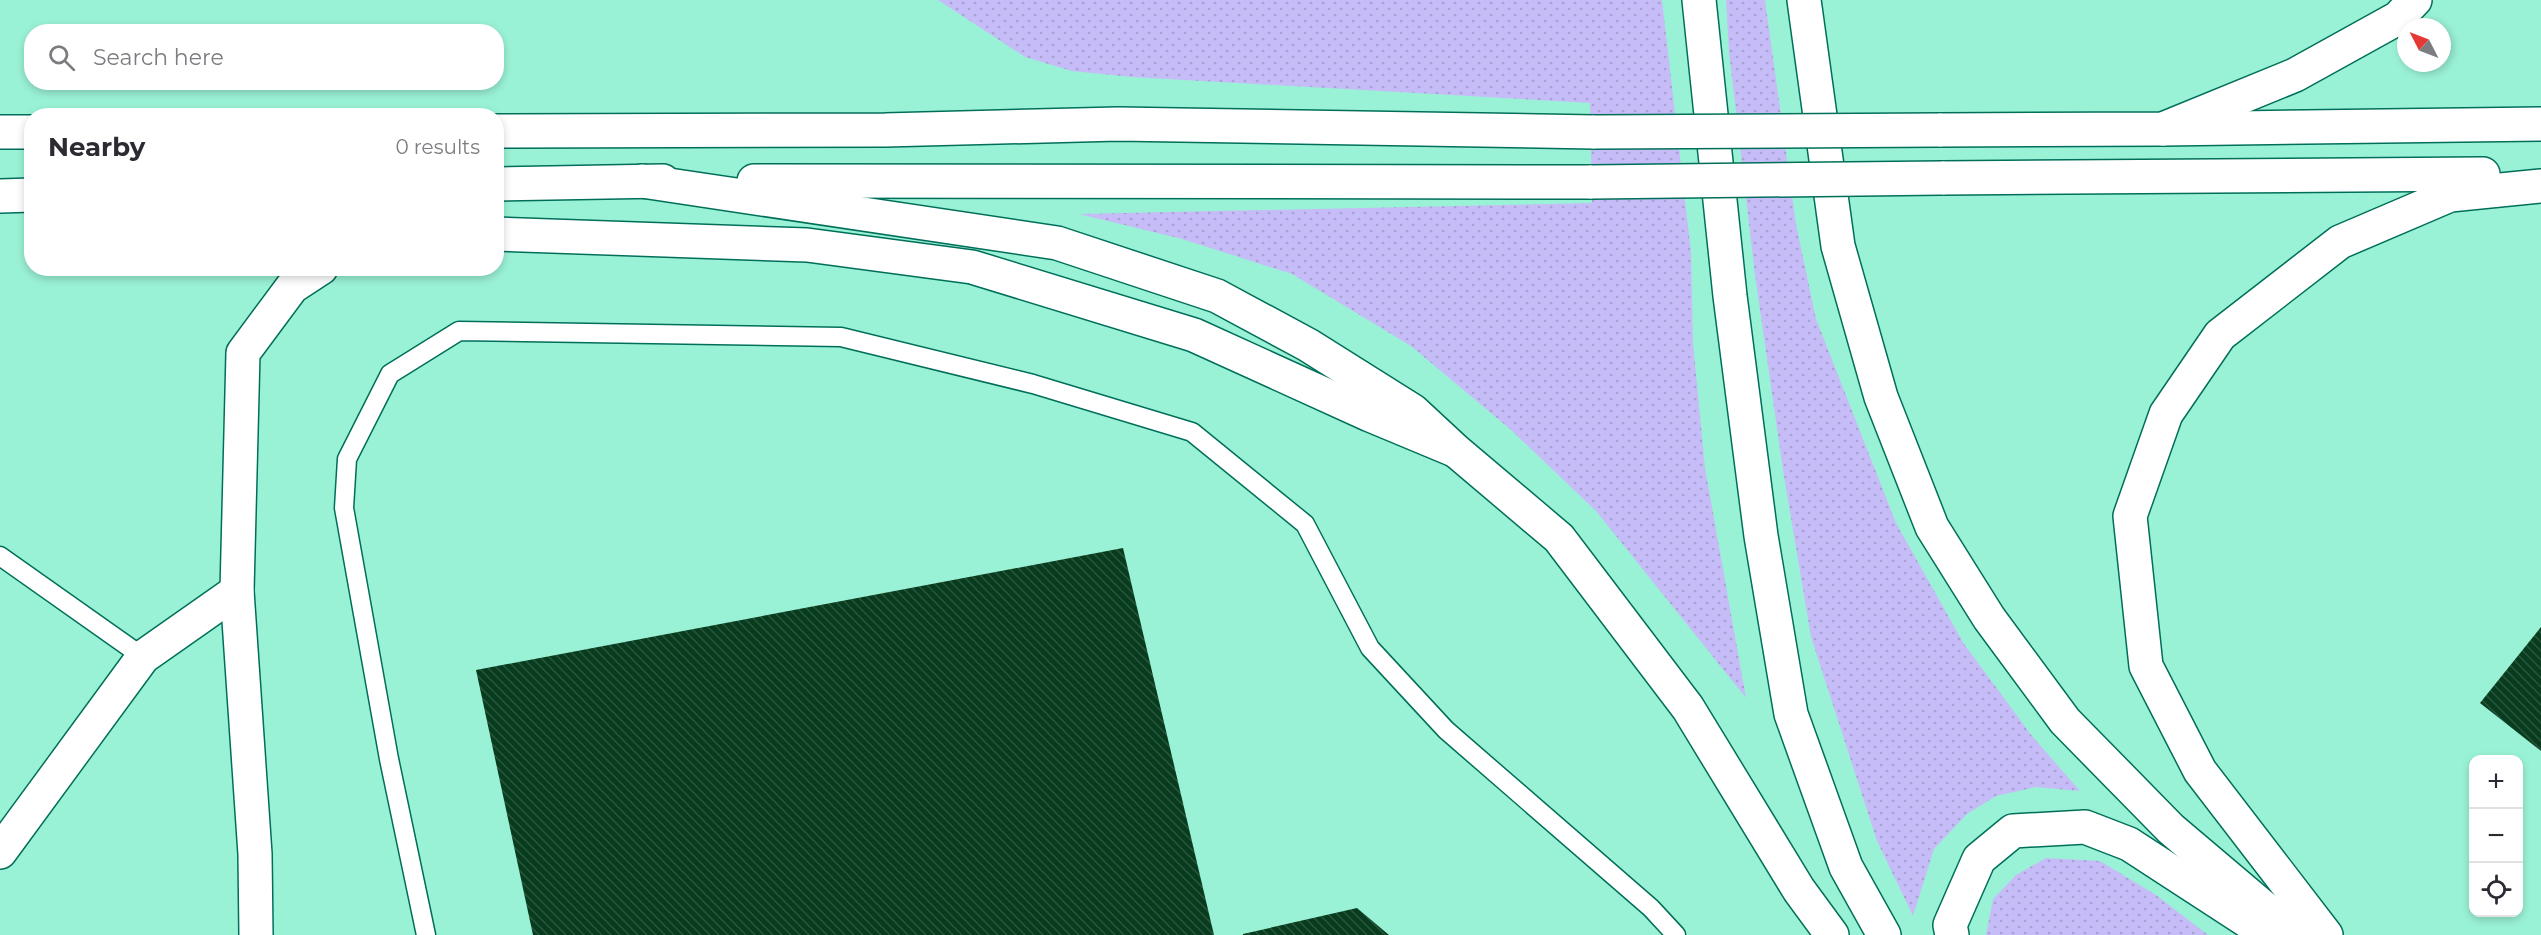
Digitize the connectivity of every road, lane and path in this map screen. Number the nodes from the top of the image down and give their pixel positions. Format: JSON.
{"nodes":[{"id":1,"x":1699,"y":0,"type":"edge"},
{"id":2,"x":1804,"y":0,"type":"edge"},
{"id":3,"x":2415,"y":0,"type":"edge"},
{"id":4,"x":2541,"y":124,"type":"edge"},
{"id":5,"x":2163,"y":129,"type":"junction"},
{"id":6,"x":504,"y":131,"type":"edge"},
{"id":7,"x":0,"y":132,"type":"edge"},
{"id":8,"x":24,"y":132,"type":"edge"},
{"id":9,"x":2541,"y":174,"type":"edge"},
{"id":10,"x":642,"y":181,"type":"junction"},
{"id":11,"x":504,"y":184,"type":"edge"},
{"id":12,"x":2541,"y":186,"type":"edge"},
{"id":13,"x":24,"y":195,"type":"edge"},
{"id":14,"x":0,"y":196,"type":"edge"},
{"id":15,"x":504,"y":234,"type":"edge"},
{"id":16,"x":309,"y":276,"type":"edge"},
{"id":17,"x":1455,"y":450,"type":"junction"},
{"id":18,"x":0,"y":556,"type":"edge"},
{"id":19,"x":237,"y":591,"type":"junction"},
{"id":20,"x":143,"y":657,"type":"junction"},
{"id":21,"x":0,"y":852,"type":"edge"},
{"id":22,"x":256,"y":935,"type":"edge"},
{"id":23,"x":426,"y":935,"type":"edge"},
{"id":24,"x":1676,"y":935,"type":"edge"},
{"id":25,"x":1832,"y":935,"type":"edge"},
{"id":26,"x":1884,"y":935,"type":"edge"},
{"id":27,"x":1952,"y":935,"type":"edge"},
{"id":28,"x":2269,"y":935,"type":"edge"},
{"id":29,"x":2296,"y":935,"type":"edge"},
{"id":30,"x":2326,"y":935,"type":"edge"}],
"edges":[{"from":1,"to":26,"type":"main road"},
{"from":2,"to":29,"type":"main road"},
{"from":3,"to":5,"type":"main road"},
{"from":4,"to":5,"type":"main road"},
{"from":5,"to":6,"type":"main road","bridge":true},
{"from":7,"to":8,"type":"main road"},
{"from":9,"to":10,"type":"main road","bridge":true},
{"from":10,"to":11,"type":"main road"},
{"from":10,"to":17,"type":"main road"},
{"from":12,"to":30,"type":"main road"},
{"from":13,"to":14,"type":"main road"},
{"from":15,"to":17,"type":"main road"},
{"from":16,"to":19,"type":"main road"},
{"from":17,"to":25,"type":"main road"},
{"from":18,"to":20,"type":"lane"},
{"from":19,"to":20,"type":"main road"},
{"from":19,"to":22,"type":"main road"},
{"from":20,"to":21,"type":"main road"},
{"from":23,"to":24,"type":"lane"},
{"from":27,"to":28,"type":"main road"}]}
